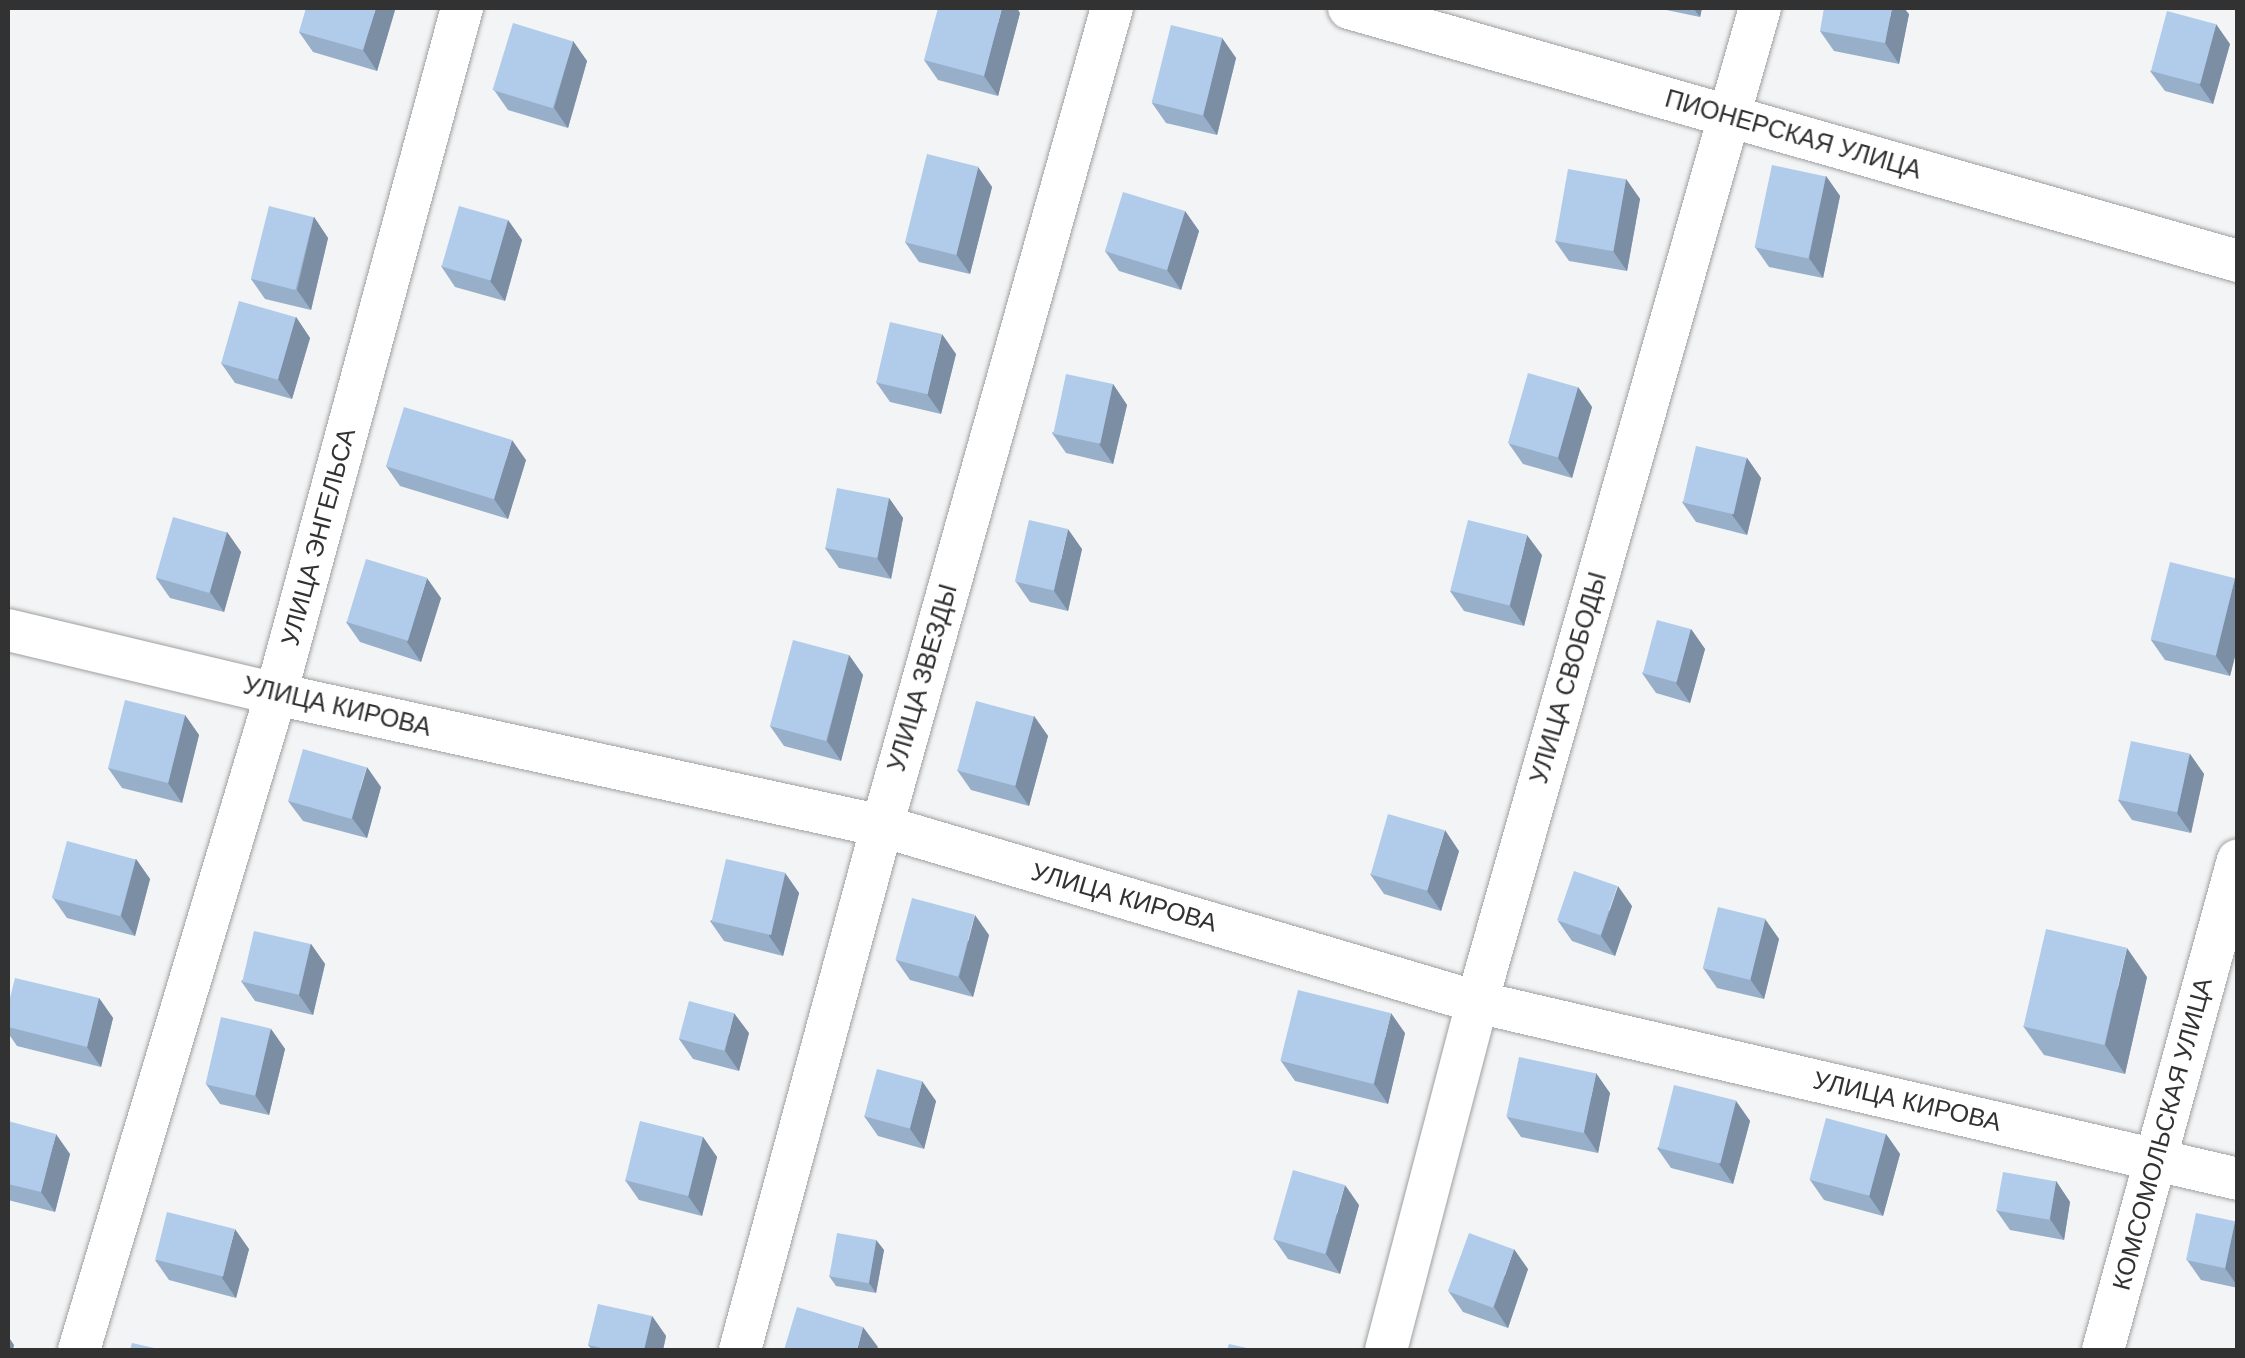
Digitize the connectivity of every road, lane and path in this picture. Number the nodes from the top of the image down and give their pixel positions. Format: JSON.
{"nodes":[{"id":1,"x":462,"y":8,"type":"edge"},
{"id":2,"x":1112,"y":8,"type":"edge"},
{"id":3,"x":1349,"y":8,"type":"edge"},
{"id":4,"x":1760,"y":8,"type":"edge"},
{"id":5,"x":1728,"y":116,"type":"junction"},
{"id":6,"x":2238,"y":260,"type":"edge"},
{"id":7,"x":8,"y":630,"type":"edge"},
{"id":8,"x":276,"y":694,"type":"junction"},
{"id":9,"x":882,"y":826,"type":"junction"},
{"id":10,"x":2238,"y":860,"type":"edge"},
{"id":11,"x":1477,"y":1002,"type":"junction"},
{"id":12,"x":2156,"y":1160,"type":"junction"},
{"id":13,"x":2238,"y":1178,"type":"edge"},
{"id":14,"x":79,"y":1350,"type":"edge"},
{"id":15,"x":740,"y":1350,"type":"edge"},
{"id":16,"x":1386,"y":1350,"type":"edge"},
{"id":17,"x":2103,"y":1350,"type":"edge"}],
"edges":[{"from":1,"to":8,"type":"street","name":"УЛИЦА ЭНГЕЛЬСА"},
{"from":2,"to":9,"type":"street","name":"УЛИЦА ЗВЕЗДЫ"},
{"from":3,"to":5,"type":"street","name":"ПИОНЕРСКАЯ УЛИЦА"},
{"from":4,"to":5,"type":"street","name":"УЛИЦА СВОБОДЫ"},
{"from":5,"to":6,"type":"street","name":"ПИОНЕРСКАЯ УЛИЦА"},
{"from":5,"to":11,"type":"street","name":"УЛИЦА СВОБОДЫ"},
{"from":7,"to":8,"type":"street","name":"УЛИЦА КИРОВА"},
{"from":8,"to":9,"type":"street","name":"УЛИЦА КИРОВА"},
{"from":8,"to":14,"type":"street","name":"УЛИЦА ЭНГЕЛЬСА"},
{"from":9,"to":11,"type":"street","name":"УЛИЦА КИРОВА"},
{"from":9,"to":15,"type":"street","name":"УЛИЦА ЗВЕЗДЫ"},
{"from":10,"to":12,"type":"street","name":"КОМСОМОЛЬСКАЯ УЛИЦА"},
{"from":11,"to":12,"type":"street","name":"УЛИЦА КИРОВА"},
{"from":11,"to":16,"type":"street","name":"УЛИЦА СВОБОДЫ"},
{"from":12,"to":13,"type":"street","name":"УЛИЦА КИРОВА"},
{"from":12,"to":17,"type":"street","name":"КОМСОМОЛЬСКАЯ УЛИЦА"}]}
